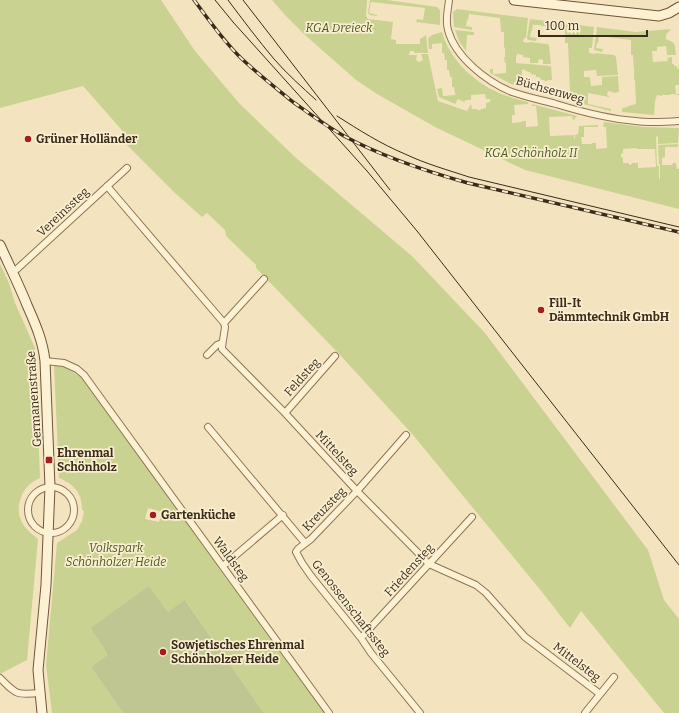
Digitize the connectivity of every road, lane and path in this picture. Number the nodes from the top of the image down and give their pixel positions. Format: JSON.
{"nodes":[{"id":1,"x":448,"y":0,"type":"edge"},
{"id":2,"x":514,"y":0,"type":"edge"},
{"id":3,"x":679,"y":7,"type":"edge"},
{"id":4,"x":679,"y":121,"type":"edge"},
{"id":5,"x":127,"y":168,"type":"dead end"},
{"id":6,"x":107,"y":186,"type":"junction"},
{"id":7,"x":0,"y":245,"type":"edge"},
{"id":8,"x":12,"y":271,"type":"junction"},
{"id":9,"x":264,"y":279,"type":"dead end"},
{"id":10,"x":224,"y":323,"type":"junction"},
{"id":11,"x":222,"y":343,"type":"junction"},
{"id":12,"x":207,"y":355,"type":"dead end"},
{"id":13,"x":335,"y":356,"type":"dead end"},
{"id":14,"x":45,"y":361,"type":"junction"},
{"id":15,"x":285,"y":413,"type":"junction"},
{"id":16,"x":208,"y":427,"type":"dead end"},
{"id":17,"x":406,"y":435,"type":"dead end"},
{"id":18,"x":50,"y":487,"type":"junction"},
{"id":19,"x":357,"y":491,"type":"junction"},
{"id":20,"x":283,"y":515,"type":"junction"},
{"id":21,"x":472,"y":517,"type":"dead end"},
{"id":22,"x":49,"y":533,"type":"junction"},
{"id":23,"x":305,"y":543,"type":"junction"},
{"id":24,"x":429,"y":564,"type":"junction"},
{"id":25,"x":222,"y":566,"type":"junction"},
{"id":26,"x":361,"y":638,"type":"junction"},
{"id":27,"x":614,"y":677,"type":"dead end"},
{"id":28,"x":0,"y":678,"type":"edge"},
{"id":29,"x":40,"y":693,"type":"junction"},
{"id":30,"x":600,"y":694,"type":"junction"},
{"id":31,"x":42,"y":713,"type":"edge"},
{"id":32,"x":329,"y":713,"type":"edge"},
{"id":33,"x":420,"y":713,"type":"edge"},
{"id":34,"x":585,"y":713,"type":"edge"}],
"edges":[{"from":1,"to":4,"type":"street","name":"Büchsenweg"},
{"from":2,"to":3,"type":"main road"},
{"from":5,"to":6,"type":"street","name":"Vereinssteg"},
{"from":6,"to":8,"type":"street","name":"Vereinssteg"},
{"from":6,"to":10,"type":"street"},
{"from":7,"to":8,"type":"main road","name":"Germanenstraße"},
{"from":8,"to":14,"type":"main road","name":"Germanenstraße"},
{"from":9,"to":10,"type":"street"},
{"from":10,"to":11,"type":"street"},
{"from":11,"to":12,"type":"street"},
{"from":11,"to":15,"type":"street","name":"Mittelsteg"},
{"from":13,"to":15,"type":"street","name":"Feldsteg"},
{"from":14,"to":18,"type":"main road","name":"Germanenstraße"},
{"from":14,"to":25,"type":"street","name":"Waldsteg"},
{"from":15,"to":19,"type":"street","name":"Mittelsteg"},
{"from":16,"to":20,"type":"street"},
{"from":17,"to":19,"type":"street","name":"Kreuzsteg"},
{"from":18,"to":22,"type":"main road","name":"Germanenstraße"},
{"from":18,"to":22,"type":"street"},
{"from":18,"to":22,"type":"street"},
{"from":19,"to":23,"type":"street","name":"Kreuzsteg"},
{"from":19,"to":24,"type":"street","name":"Mittelsteg"},
{"from":20,"to":23,"type":"street"},
{"from":20,"to":25,"type":"street"},
{"from":21,"to":24,"type":"street","name":"Friedensteg"},
{"from":22,"to":29,"type":"main road","name":"Germanenstraße"},
{"from":23,"to":26,"type":"street","name":"Genossenschaftssteg"},
{"from":24,"to":26,"type":"street","name":"Friedensteg"},
{"from":24,"to":30,"type":"street","name":"Mittelsteg"},
{"from":25,"to":32,"type":"street","name":"Waldsteg"},
{"from":26,"to":33,"type":"street","name":"Genossenschaftssteg"},
{"from":27,"to":30,"type":"street"},
{"from":28,"to":29,"type":"street"},
{"from":29,"to":31,"type":"main road","name":"Germanenstraße"},
{"from":30,"to":34,"type":"street"}]}
